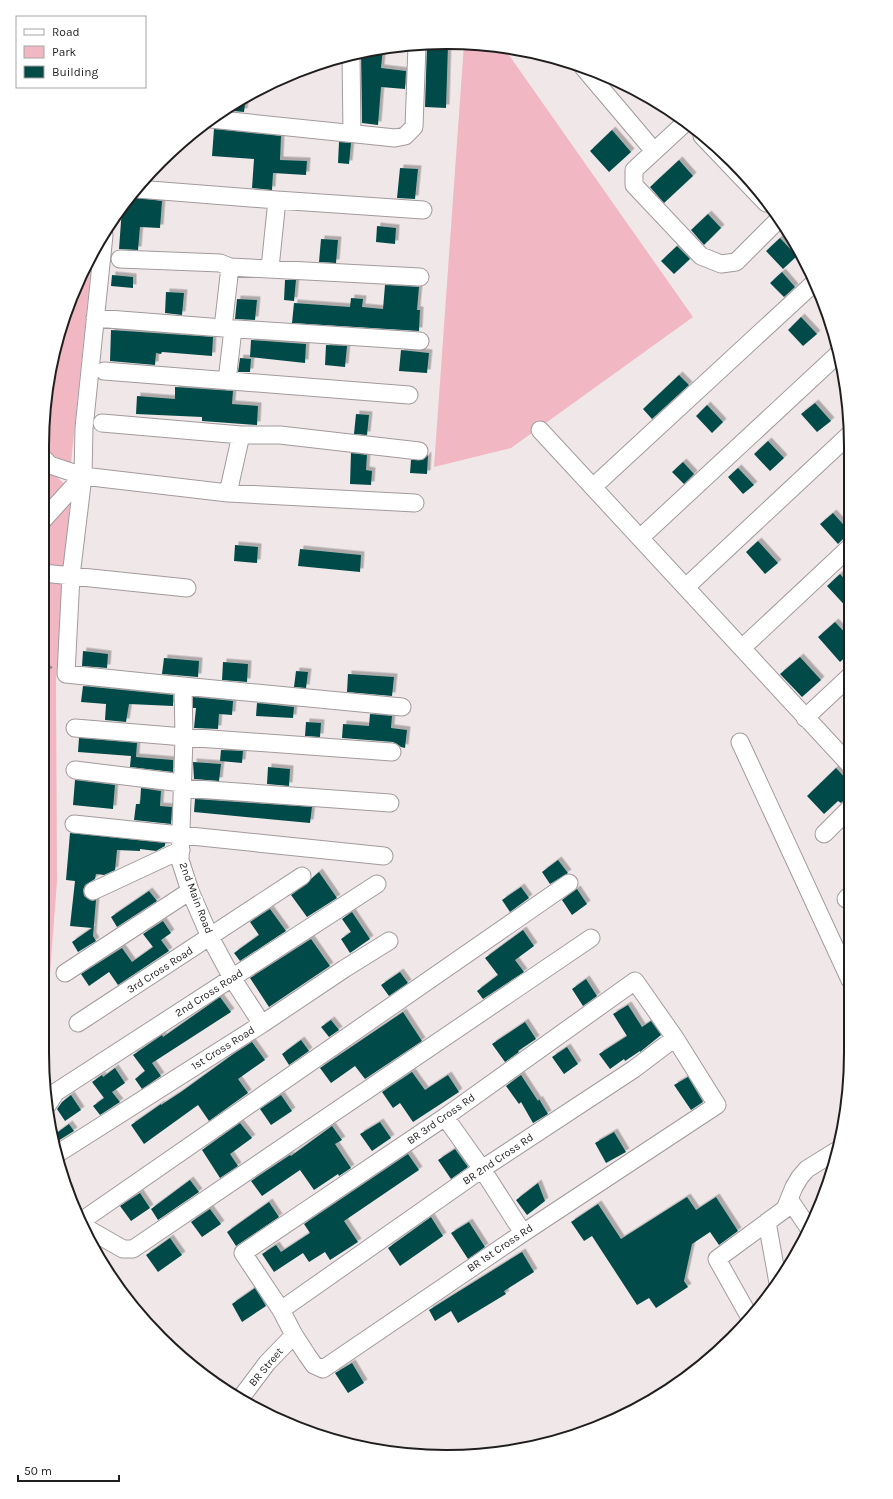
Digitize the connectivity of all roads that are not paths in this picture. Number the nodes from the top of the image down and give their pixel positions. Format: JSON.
{"nodes":[{"id":1,"x":417,"y":50,"type":"edge"},
{"id":2,"x":351,"y":61,"type":"edge"},
{"id":3,"x":596,"y":78,"type":"edge"},
{"id":4,"x":220,"y":120,"type":"edge"},
{"id":5,"x":681,"y":126,"type":"edge"},
{"id":6,"x":352,"y":133,"type":"junction"},
{"id":7,"x":654,"y":151,"type":"junction"},
{"id":8,"x":144,"y":190,"type":"edge"},
{"id":9,"x":277,"y":200,"type":"junction"},
{"id":10,"x":424,"y":210,"type":"dead end"},
{"id":11,"x":775,"y":223,"type":"edge"},
{"id":12,"x":103,"y":247,"type":"edge"},
{"id":13,"x":120,"y":259,"type":"dead end"},
{"id":14,"x":230,"y":267,"type":"junction"},
{"id":15,"x":270,"y":268,"type":"junction"},
{"id":16,"x":420,"y":277,"type":"dead end"},
{"id":17,"x":810,"y":286,"type":"edge"},
{"id":18,"x":95,"y":318,"type":"junction"},
{"id":19,"x":228,"y":329,"type":"junction"},
{"id":20,"x":420,"y":342,"type":"dead end"},
{"id":21,"x":833,"y":358,"type":"edge"},
{"id":22,"x":104,"y":371,"type":"dead end"},
{"id":23,"x":227,"y":381,"type":"junction"},
{"id":24,"x":410,"y":395,"type":"dead end"},
{"id":25,"x":102,"y":423,"type":"dead end"},
{"id":26,"x":540,"y":430,"type":"dead end"},
{"id":27,"x":242,"y":435,"type":"junction"},
{"id":28,"x":844,"y":440,"type":"edge"},
{"id":29,"x":419,"y":450,"type":"dead end"},
{"id":30,"x":49,"y":464,"type":"edge"},
{"id":31,"x":83,"y":476,"type":"junction"},
{"id":32,"x":593,"y":487,"type":"junction"},
{"id":33,"x":228,"y":493,"type":"junction"},
{"id":34,"x":415,"y":503,"type":"dead end"},
{"id":35,"x":49,"y":513,"type":"edge"},
{"id":36,"x":640,"y":538,"type":"junction"},
{"id":37,"x":844,"y":553,"type":"edge"},
{"id":38,"x":49,"y":574,"type":"edge"},
{"id":39,"x":72,"y":576,"type":"junction"},
{"id":40,"x":686,"y":587,"type":"junction"},
{"id":41,"x":187,"y":588,"type":"dead end"},
{"id":42,"x":742,"y":648,"type":"junction"},
{"id":43,"x":844,"y":682,"type":"edge"},
{"id":44,"x":183,"y":686,"type":"junction"},
{"id":45,"x":402,"y":708,"type":"dead end"},
{"id":46,"x":805,"y":718,"type":"junction"},
{"id":47,"x":75,"y":728,"type":"dead end"},
{"id":48,"x":184,"y":737,"type":"junction"},
{"id":49,"x":740,"y":742,"type":"dead end"},
{"id":50,"x":392,"y":752,"type":"dead end"},
{"id":51,"x":844,"y":759,"type":"edge"},
{"id":52,"x":75,"y":770,"type":"dead end"},
{"id":53,"x":182,"y":786,"type":"junction"},
{"id":54,"x":390,"y":803,"type":"dead end"},
{"id":55,"x":844,"y":814,"type":"edge"},
{"id":56,"x":74,"y":824,"type":"dead end"},
{"id":57,"x":824,"y":834,"type":"dead end"},
{"id":58,"x":181,"y":842,"type":"junction"},
{"id":59,"x":384,"y":856,"type":"dead end"},
{"id":60,"x":302,"y":876,"type":"dead end"},
{"id":61,"x":569,"y":883,"type":"dead end"},
{"id":62,"x":377,"y":884,"type":"dead end"},
{"id":63,"x":93,"y":891,"type":"dead end"},
{"id":64,"x":190,"y":891,"type":"junction"},
{"id":65,"x":210,"y":937,"type":"junction"},
{"id":66,"x":590,"y":938,"type":"dead end"},
{"id":67,"x":389,"y":941,"type":"dead end"},
{"id":68,"x":844,"y":967,"type":"edge"},
{"id":69,"x":65,"y":973,"type":"dead end"},
{"id":70,"x":232,"y":978,"type":"junction"},
{"id":71,"x":78,"y":1023,"type":"dead end"},
{"id":72,"x":262,"y":1024,"type":"junction"},
{"id":73,"x":675,"y":1038,"type":"junction"},
{"id":74,"x":52,"y":1099,"type":"edge"},
{"id":75,"x":445,"y":1117,"type":"junction"},
{"id":76,"x":62,"y":1151,"type":"edge"},
{"id":77,"x":830,"y":1155,"type":"edge"},
{"id":78,"x":482,"y":1169,"type":"junction"},
{"id":79,"x":789,"y":1200,"type":"junction"},
{"id":80,"x":85,"y":1218,"type":"edge"},
{"id":81,"x":767,"y":1222,"type":"junction"},
{"id":82,"x":805,"y":1223,"type":"edge"},
{"id":83,"x":91,"y":1231,"type":"edge"},
{"id":84,"x":523,"y":1233,"type":"junction"},
{"id":85,"x":776,"y":1274,"type":"edge"},
{"id":86,"x":281,"y":1310,"type":"junction"},
{"id":87,"x":747,"y":1312,"type":"edge"},
{"id":88,"x":294,"y":1335,"type":"junction"},
{"id":89,"x":244,"y":1394,"type":"edge"}],
"edges":[{"from":1,"to":6,"type":"street"},
{"from":2,"to":6,"type":"street"},
{"from":3,"to":7,"type":"street"},
{"from":4,"to":6,"type":"street"},
{"from":5,"to":7,"type":"street"},
{"from":7,"to":11,"type":"street"},
{"from":8,"to":9,"type":"street"},
{"from":9,"to":10,"type":"street"},
{"from":9,"to":15,"type":"street"},
{"from":12,"to":18,"type":"street"},
{"from":13,"to":14,"type":"street"},
{"from":14,"to":15,"type":"street"},
{"from":14,"to":19,"type":"street"},
{"from":15,"to":16,"type":"street"},
{"from":17,"to":32,"type":"street"},
{"from":18,"to":19,"type":"street"},
{"from":18,"to":31,"type":"street"},
{"from":19,"to":20,"type":"street"},
{"from":19,"to":23,"type":"street"},
{"from":21,"to":36,"type":"street"},
{"from":22,"to":23,"type":"street"},
{"from":23,"to":24,"type":"street"},
{"from":25,"to":27,"type":"street"},
{"from":26,"to":32,"type":"street"},
{"from":27,"to":29,"type":"street"},
{"from":27,"to":33,"type":"street"},
{"from":28,"to":40,"type":"street"},
{"from":30,"to":31,"type":"street"},
{"from":31,"to":33,"type":"street"},
{"from":31,"to":35,"type":"street"},
{"from":31,"to":39,"type":"street"},
{"from":32,"to":36,"type":"street"},
{"from":33,"to":34,"type":"street"},
{"from":36,"to":40,"type":"street"},
{"from":37,"to":42,"type":"street"},
{"from":38,"to":39,"type":"street"},
{"from":39,"to":41,"type":"street"},
{"from":39,"to":44,"type":"street"},
{"from":40,"to":42,"type":"street"},
{"from":42,"to":46,"type":"street"},
{"from":43,"to":46,"type":"street"},
{"from":44,"to":45,"type":"street"},
{"from":44,"to":48,"type":"street","name":"2nd Main Road"},
{"from":46,"to":51,"type":"street"},
{"from":47,"to":48,"type":"street"},
{"from":48,"to":50,"type":"street"},
{"from":48,"to":53,"type":"street","name":"2nd Main Road"},
{"from":49,"to":68,"type":"street"},
{"from":52,"to":53,"type":"street"},
{"from":53,"to":54,"type":"street"},
{"from":53,"to":58,"type":"street","name":"2nd Main Road"},
{"from":55,"to":57,"type":"street"},
{"from":56,"to":58,"type":"street"},
{"from":58,"to":59,"type":"street"},
{"from":58,"to":63,"type":"street"},
{"from":58,"to":64,"type":"street","name":"2nd Main Road"},
{"from":60,"to":65,"type":"street","name":"3rd Cross Road"},
{"from":61,"to":80,"type":"street"},
{"from":62,"to":70,"type":"street","name":"2nd Cross Road"},
{"from":64,"to":65,"type":"street","name":"2nd Main Road"},
{"from":64,"to":69,"type":"street"},
{"from":65,"to":70,"type":"street","name":"2nd Main Road"},
{"from":65,"to":71,"type":"street","name":"3rd Cross Road"},
{"from":66,"to":83,"type":"street"},
{"from":67,"to":72,"type":"street","name":"1st Cross Road"},
{"from":70,"to":72,"type":"street","name":"2nd Main Road"},
{"from":70,"to":74,"type":"street","name":"2nd Cross Road"},
{"from":72,"to":76,"type":"street","name":"1st Cross Road"},
{"from":73,"to":75,"type":"street","name":"BR 3rd Cross Rd"},
{"from":73,"to":78,"type":"street","name":"BR 2nd Cross Rd"},
{"from":73,"to":84,"type":"street","name":"BR 1st Cross Rd"},
{"from":75,"to":78,"type":"street"},
{"from":75,"to":86,"type":"street","name":"BR 3rd Cross Rd"},
{"from":77,"to":79,"type":"street"},
{"from":78,"to":84,"type":"street"},
{"from":78,"to":86,"type":"street","name":"BR 2nd Cross Rd"},
{"from":79,"to":81,"type":"street"},
{"from":79,"to":82,"type":"street"},
{"from":81,"to":85,"type":"street"},
{"from":81,"to":87,"type":"street"},
{"from":84,"to":88,"type":"street","name":"BR 1st Cross Rd"},
{"from":86,"to":88,"type":"street"},
{"from":88,"to":89,"type":"street","name":"BR Street"}]}
